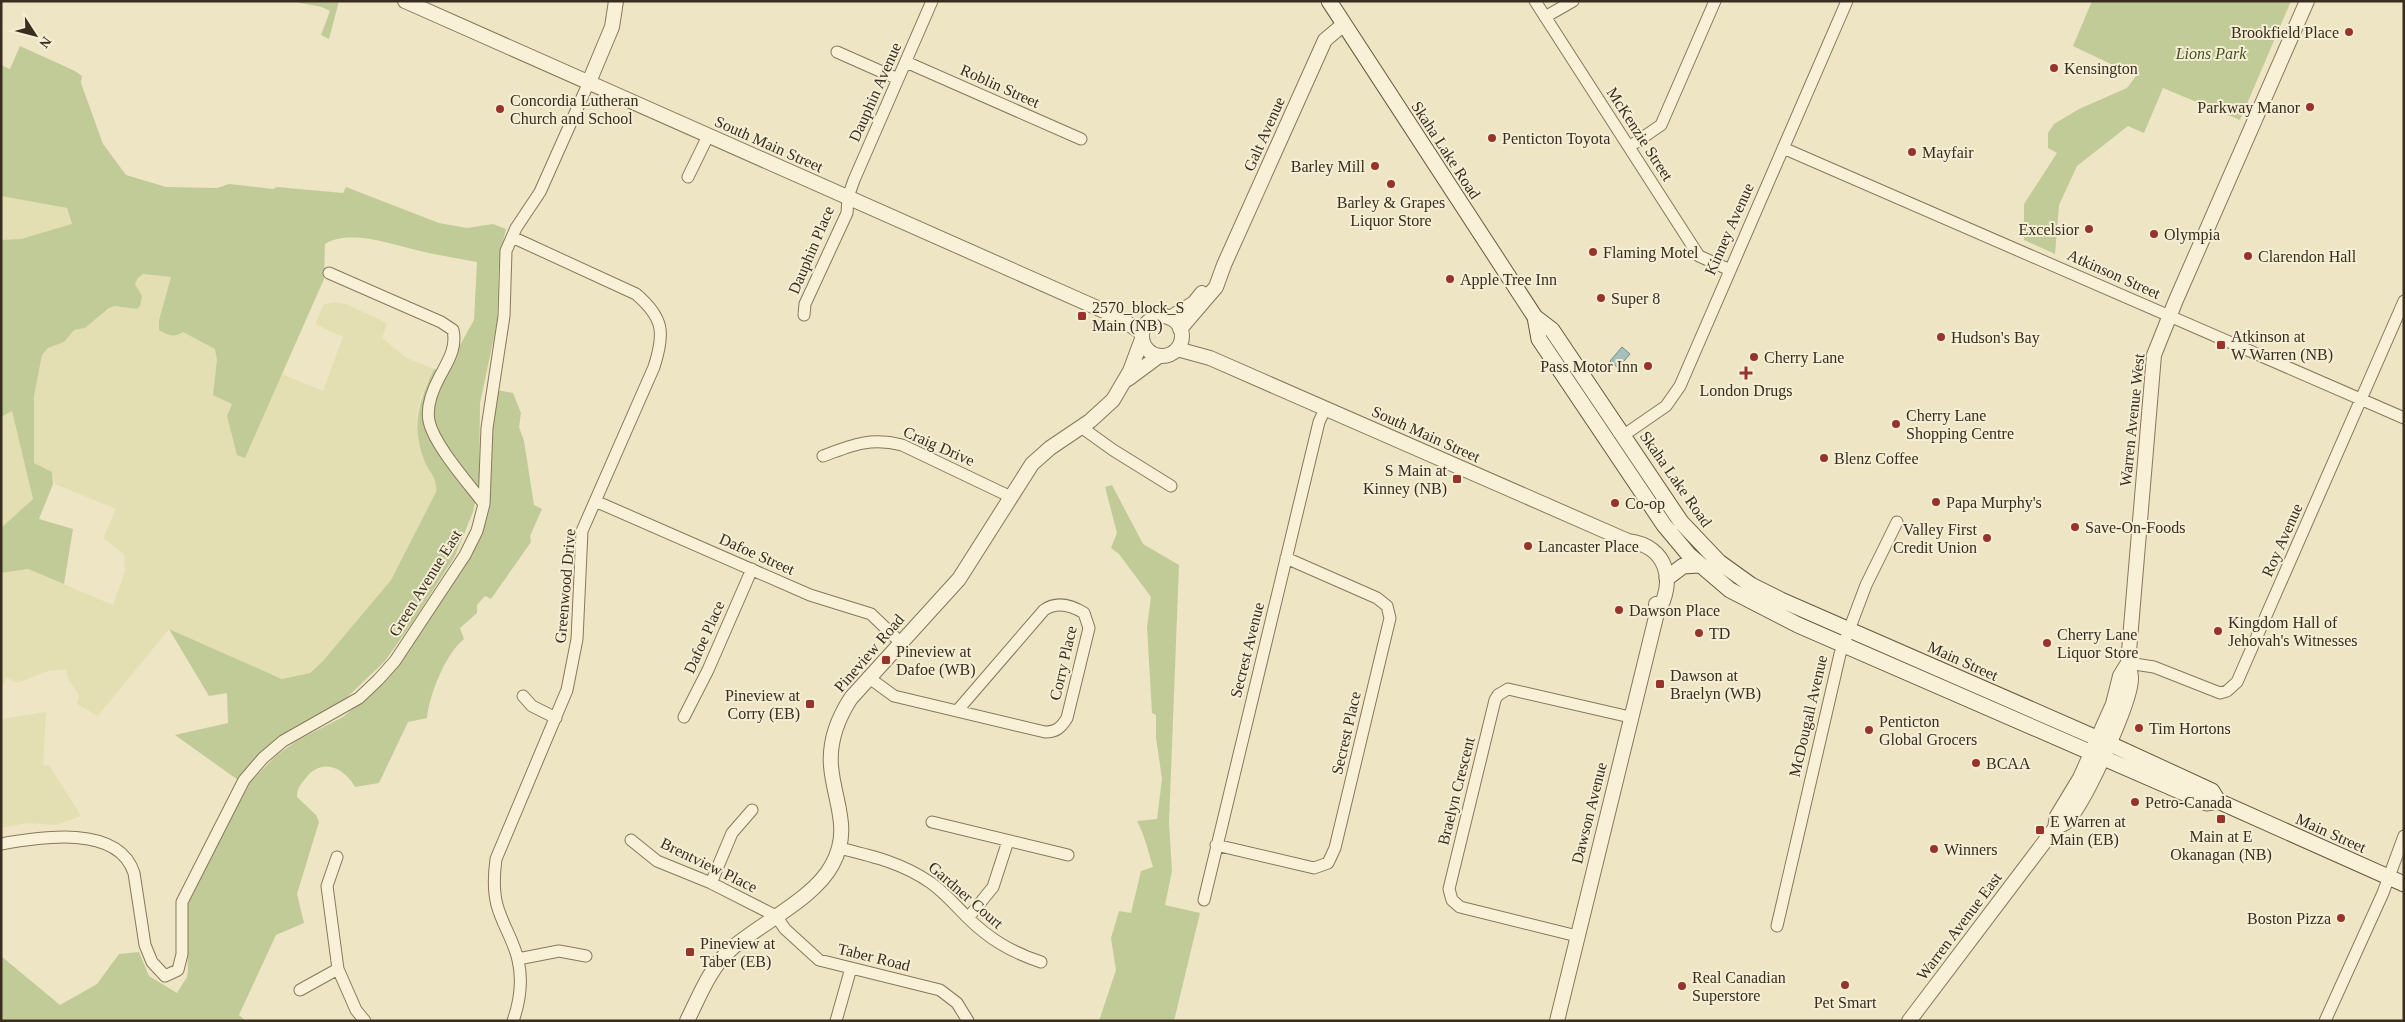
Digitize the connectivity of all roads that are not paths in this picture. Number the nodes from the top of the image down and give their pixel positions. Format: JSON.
{"nodes":[{"id":1,"x":405,"y":1,"type":"edge"},
{"id":2,"x":616,"y":1,"type":"edge"},
{"id":3,"x":932,"y":1,"type":"edge"},
{"id":4,"x":1329,"y":1,"type":"edge"},
{"id":5,"x":1535,"y":1,"type":"edge"},
{"id":6,"x":1573,"y":1,"type":"edge"},
{"id":7,"x":1716,"y":1,"type":"edge"},
{"id":8,"x":1847,"y":1,"type":"edge"},
{"id":9,"x":2307,"y":1,"type":"edge"},
{"id":10,"x":1545,"y":16,"type":"junction"},
{"id":11,"x":1344,"y":24,"type":"junction"},
{"id":12,"x":1354,"y":39,"type":"junction"},
{"id":13,"x":1323,"y":45,"type":"junction"},
{"id":14,"x":837,"y":52,"type":"dead end"},
{"id":15,"x":906,"y":62,"type":"junction"},
{"id":16,"x":898,"y":79,"type":"junction"},
{"id":17,"x":589,"y":82,"type":"junction"},
{"id":18,"x":708,"y":136,"type":"junction"},
{"id":19,"x":1081,"y":139,"type":"dead end"},
{"id":20,"x":1629,"y":147,"type":"junction"},
{"id":21,"x":1783,"y":148,"type":"junction"},
{"id":22,"x":688,"y":177,"type":"dead end"},
{"id":23,"x":848,"y":197,"type":"junction"},
{"id":24,"x":512,"y":236,"type":"junction"},
{"id":25,"x":1224,"y":265,"type":"junction"},
{"id":26,"x":1730,"y":270,"type":"junction"},
{"id":27,"x":329,"y":272,"type":"dead end"},
{"id":28,"x":2404,"y":301,"type":"edge"},
{"id":29,"x":804,"y":315,"type":"dead end"},
{"id":30,"x":2169,"y":316,"type":"junction"},
{"id":31,"x":1535,"y":317,"type":"junction"},
{"id":32,"x":1120,"y":318,"type":"junction"},
{"id":33,"x":1170,"y":318,"type":"junction"},
{"id":34,"x":1150,"y":320,"type":"junction"},
{"id":35,"x":1181,"y":331,"type":"junction"},
{"id":36,"x":1142,"y":336,"type":"junction"},
{"id":37,"x":1178,"y":349,"type":"junction"},
{"id":38,"x":1159,"y":356,"type":"junction"},
{"id":39,"x":1210,"y":358,"type":"junction"},
{"id":40,"x":1125,"y":381,"type":"junction"},
{"id":41,"x":2361,"y":399,"type":"junction"},
{"id":42,"x":1325,"y":409,"type":"junction"},
{"id":43,"x":2404,"y":418,"type":"edge"},
{"id":44,"x":1081,"y":428,"type":"junction"},
{"id":45,"x":1624,"y":435,"type":"junction"},
{"id":46,"x":1610,"y":443,"type":"junction"},
{"id":47,"x":823,"y":456,"type":"dead end"},
{"id":48,"x":1171,"y":486,"type":"dead end"},
{"id":49,"x":1011,"y":497,"type":"junction"},
{"id":50,"x":595,"y":501,"type":"junction"},
{"id":51,"x":484,"y":504,"type":"junction"},
{"id":52,"x":1897,"y":522,"type":"dead end"},
{"id":53,"x":1699,"y":543,"type":"joint"},
{"id":54,"x":1286,"y":558,"type":"junction"},
{"id":55,"x":1699,"y":565,"type":"junction"},
{"id":56,"x":752,"y":569,"type":"junction"},
{"id":57,"x":1664,"y":575,"type":"junction"},
{"id":58,"x":1848,"y":630,"type":"junction"},
{"id":59,"x":900,"y":642,"type":"junction"},
{"id":60,"x":1843,"y":645,"type":"junction"},
{"id":61,"x":2128,"y":663,"type":"junction"},
{"id":62,"x":868,"y":676,"type":"junction"},
{"id":63,"x":523,"y":696,"type":"dead end"},
{"id":64,"x":957,"y":711,"type":"junction"},
{"id":65,"x":684,"y":717,"type":"dead end"},
{"id":66,"x":1630,"y":717,"type":"junction"},
{"id":67,"x":556,"y":718,"type":"junction"},
{"id":68,"x":2103,"y":741,"type":"junction"},
{"id":69,"x":2097,"y":755,"type":"junction"},
{"id":70,"x":2218,"y":802,"type":"junction"},
{"id":71,"x":752,"y":810,"type":"dead end"},
{"id":72,"x":932,"y":822,"type":"dead end"},
{"id":73,"x":2404,"y":836,"type":"edge"},
{"id":74,"x":631,"y":840,"type":"dead end"},
{"id":75,"x":1008,"y":841,"type":"junction"},
{"id":76,"x":1,"y":844,"type":"edge"},
{"id":77,"x":1216,"y":845,"type":"junction"},
{"id":78,"x":839,"y":848,"type":"junction"},
{"id":79,"x":1068,"y":855,"type":"dead end"},
{"id":80,"x":337,"y":857,"type":"dead end"},
{"id":81,"x":2388,"y":877,"type":"junction"},
{"id":82,"x":711,"y":883,"type":"junction"},
{"id":83,"x":2404,"y":884,"type":"edge"},
{"id":84,"x":1204,"y":900,"type":"dead end"},
{"id":85,"x":776,"y":916,"type":"junction"},
{"id":86,"x":968,"y":918,"type":"junction"},
{"id":87,"x":1776,"y":926,"type":"dead end"},
{"id":88,"x":1577,"y":936,"type":"junction"},
{"id":89,"x":586,"y":956,"type":"dead end"},
{"id":90,"x":518,"y":959,"type":"junction"},
{"id":91,"x":1041,"y":962,"type":"dead end"},
{"id":92,"x":850,"y":968,"type":"junction"},
{"id":93,"x":338,"y":969,"type":"junction"},
{"id":94,"x":300,"y":990,"type":"dead end"},
{"id":95,"x":365,"y":1021,"type":"edge"},
{"id":96,"x":513,"y":1021,"type":"edge"},
{"id":97,"x":687,"y":1021,"type":"edge"},
{"id":98,"x":836,"y":1021,"type":"edge"},
{"id":99,"x":968,"y":1021,"type":"edge"},
{"id":100,"x":1557,"y":1021,"type":"edge"},
{"id":101,"x":1909,"y":1021,"type":"edge"},
{"id":102,"x":2325,"y":1021,"type":"edge"}],
"edges":[{"from":1,"to":17,"type":"street","name":"South Main Street"},
{"from":2,"to":17,"type":"street"},
{"from":3,"to":15,"type":"street","name":"Dauphin Avenue"},
{"from":4,"to":11,"type":"main road","name":"Skaha Lake Road"},
{"from":5,"to":10,"type":"street","name":"McKenzie Street"},
{"from":6,"to":10,"type":"street"},
{"from":7,"to":20,"type":"street"},
{"from":8,"to":21,"type":"street","name":"Kinney Avenue"},
{"from":9,"to":30,"type":"street","name":"Warren Avenue West"},
{"from":10,"to":20,"type":"street","name":"McKenzie Street"},
{"from":11,"to":12,"type":"main road","name":"Skaha Lake Road"},
{"from":11,"to":13,"type":"street","name":"Galt Avenue"},
{"from":12,"to":13,"type":"street"},
{"from":12,"to":31,"type":"main road","name":"Skaha Lake Road"},
{"from":13,"to":25,"type":"street","name":"Galt Avenue"},
{"from":14,"to":16,"type":"street"},
{"from":15,"to":16,"type":"street","name":"Dauphin Avenue"},
{"from":15,"to":19,"type":"street","name":"Roblin Street"},
{"from":16,"to":23,"type":"street","name":"Dauphin Avenue"},
{"from":17,"to":18,"type":"street","name":"South Main Street"},
{"from":17,"to":24,"type":"street","name":"Green Avenue East"},
{"from":18,"to":22,"type":"street"},
{"from":18,"to":23,"type":"street","name":"South Main Street"},
{"from":20,"to":26,"type":"street","name":"McKenzie Street"},
{"from":21,"to":26,"type":"street","name":"Kinney Avenue"},
{"from":21,"to":30,"type":"street","name":"Atkinson Street"},
{"from":23,"to":29,"type":"street","name":"Dauphin Place"},
{"from":23,"to":32,"type":"street","name":"South Main Street"},
{"from":24,"to":50,"type":"street","name":"Greenwood Drive"},
{"from":24,"to":51,"type":"street","name":"Green Avenue East"},
{"from":25,"to":33,"type":"street","name":"Galt Avenue"},
{"from":25,"to":35,"type":"street","name":"Galt Avenue"},
{"from":26,"to":45,"type":"street","name":"Kinney Avenue"},
{"from":27,"to":51,"type":"street"},
{"from":28,"to":41,"type":"street","name":"Roy Avenue"},
{"from":30,"to":41,"type":"street","name":"Atkinson Street"},
{"from":30,"to":61,"type":"street","name":"Warren Avenue West"},
{"from":31,"to":45,"type":"main road","name":"Skaha Lake Road"},
{"from":31,"to":46,"type":"main road","name":"Skaha Lake Road"},
{"from":32,"to":34,"type":"street","name":"South Main Street"},
{"from":32,"to":36,"type":"street","name":"South Main Street"},
{"from":33,"to":34,"type":"street"},
{"from":33,"to":35,"type":"street"},
{"from":34,"to":36,"type":"street"},
{"from":35,"to":37,"type":"street"},
{"from":35,"to":39,"type":"street","name":"South Main Street"},
{"from":36,"to":38,"type":"street"},
{"from":36,"to":40,"type":"street","name":"Pineview Road"},
{"from":37,"to":38,"type":"street"},
{"from":37,"to":39,"type":"street","name":"South Main Street"},
{"from":38,"to":40,"type":"street","name":"Pineview Road"},
{"from":39,"to":42,"type":"street","name":"South Main Street"},
{"from":40,"to":44,"type":"street","name":"Pineview Road"},
{"from":41,"to":43,"type":"street","name":"Atkinson Street"},
{"from":41,"to":61,"type":"street","name":"Roy Avenue"},
{"from":42,"to":54,"type":"street","name":"Secrest Avenue"},
{"from":42,"to":57,"type":"street","name":"South Main Street"},
{"from":44,"to":48,"type":"street"},
{"from":44,"to":49,"type":"street","name":"Pineview Road"},
{"from":45,"to":46,"type":"street","name":"Kinney Avenue"},
{"from":45,"to":53,"type":"main road","name":"Skaha Lake Road"},
{"from":46,"to":55,"type":"main road","name":"Skaha Lake Road"},
{"from":47,"to":49,"type":"street","name":"Craig Drive"},
{"from":49,"to":59,"type":"street","name":"Pineview Road"},
{"from":50,"to":56,"type":"street","name":"Dafoe Street"},
{"from":50,"to":67,"type":"street","name":"Greenwood Drive"},
{"from":51,"to":76,"type":"street","name":"Green Avenue East"},
{"from":52,"to":58,"type":"street","name":"McDougall Avenue"},
{"from":53,"to":58,"type":"main road","name":"Main Street"},
{"from":54,"to":77,"type":"street","name":"Secrest Avenue"},
{"from":54,"to":77,"type":"street","name":"Secrest Place"},
{"from":55,"to":57,"type":"main road"},
{"from":55,"to":60,"type":"main road","name":"Main Street"},
{"from":56,"to":59,"type":"street","name":"Dafoe Street"},
{"from":56,"to":65,"type":"street","name":"Dafoe Place"},
{"from":57,"to":66,"type":"street","name":"Dawson Avenue"},
{"from":58,"to":60,"type":"street","name":"McDougall Avenue"},
{"from":58,"to":68,"type":"main road","name":"Main Street"},
{"from":59,"to":62,"type":"street","name":"Pineview Road"},
{"from":60,"to":69,"type":"main road","name":"Main Street"},
{"from":60,"to":87,"type":"street","name":"McDougall Avenue"},
{"from":61,"to":68,"type":"street","name":"Warren Avenue West"},
{"from":62,"to":64,"type":"street","name":"Corry Place"},
{"from":62,"to":78,"type":"street","name":"Pineview Road"},
{"from":63,"to":67,"type":"street"},
{"from":64,"to":64,"type":"street","name":"Corry Place"},
{"from":66,"to":88,"type":"street","name":"Dawson Avenue"},
{"from":66,"to":88,"type":"street","name":"Braelyn Crescent"},
{"from":67,"to":90,"type":"street","name":"Greenwood Drive"},
{"from":68,"to":69,"type":"street","name":"Warren Avenue East"},
{"from":68,"to":70,"type":"main road","name":"Main Street"},
{"from":69,"to":70,"type":"main road","name":"Main Street"},
{"from":69,"to":101,"type":"street","name":"Warren Avenue East"},
{"from":70,"to":81,"type":"main road","name":"Main Street"},
{"from":71,"to":82,"type":"street"},
{"from":72,"to":75,"type":"street"},
{"from":73,"to":81,"type":"street"},
{"from":74,"to":82,"type":"street","name":"Brentview Place"},
{"from":75,"to":79,"type":"street"},
{"from":75,"to":86,"type":"street"},
{"from":77,"to":84,"type":"street","name":"Secrest Avenue"},
{"from":78,"to":85,"type":"street","name":"Pineview Road"},
{"from":78,"to":86,"type":"street","name":"Gardner Court"},
{"from":80,"to":93,"type":"street"},
{"from":81,"to":83,"type":"main road","name":"Main Street"},
{"from":81,"to":102,"type":"street"},
{"from":82,"to":85,"type":"street","name":"Brentview Place"},
{"from":85,"to":92,"type":"street","name":"Taber Road"},
{"from":85,"to":97,"type":"street","name":"Pineview Road"},
{"from":86,"to":91,"type":"street","name":"Gardner Court"},
{"from":88,"to":100,"type":"street","name":"Dawson Avenue"},
{"from":89,"to":90,"type":"street"},
{"from":90,"to":96,"type":"street","name":"Greenwood Drive"},
{"from":92,"to":98,"type":"street"},
{"from":92,"to":99,"type":"street","name":"Taber Road"},
{"from":93,"to":94,"type":"street"},
{"from":93,"to":95,"type":"street"}]}
